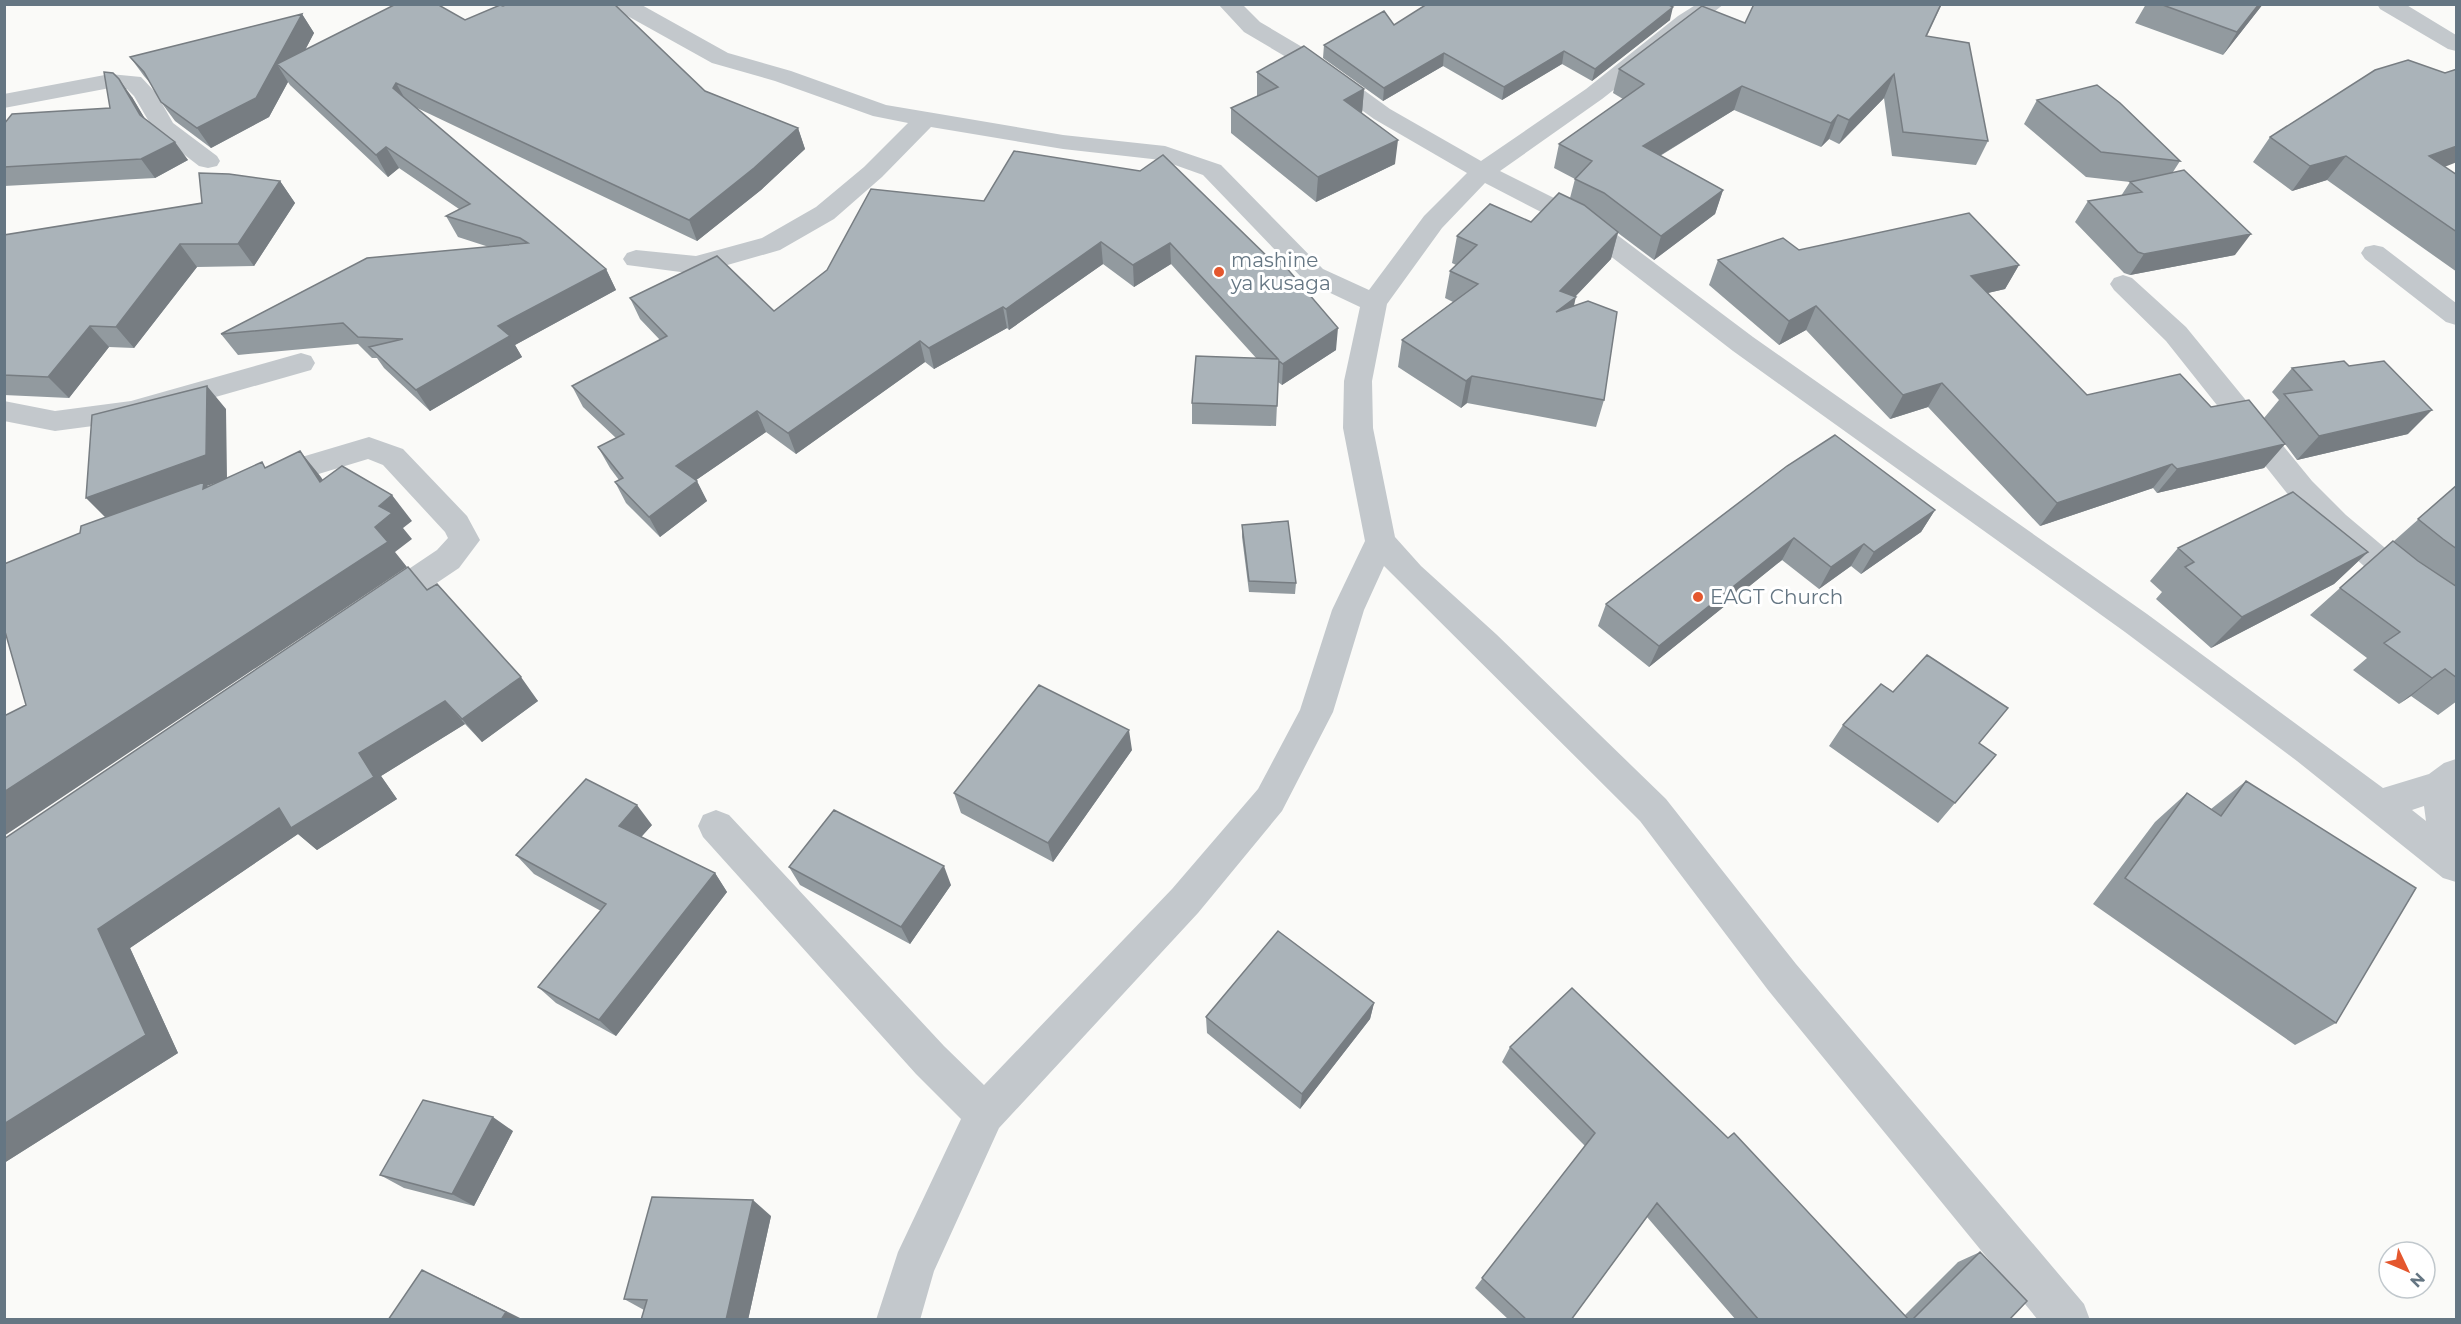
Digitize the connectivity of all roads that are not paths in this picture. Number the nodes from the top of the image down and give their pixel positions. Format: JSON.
{"nodes":[{"id":1,"x":623,"y":4,"type":"edge"},
{"id":2,"x":1229,"y":4,"type":"edge"},
{"id":3,"x":1713,"y":4,"type":"edge"},
{"id":4,"x":2388,"y":4,"type":"edge"},
{"id":5,"x":2457,"y":44,"type":"edge"},
{"id":6,"x":4,"y":100,"type":"edge"},
{"id":7,"x":925,"y":119,"type":"junction"},
{"id":8,"x":207,"y":161,"type":"dead end"},
{"id":9,"x":1482,"y":172,"type":"junction"},
{"id":10,"x":2374,"y":253,"type":"dead end"},
{"id":11,"x":636,"y":259,"type":"dead end"},
{"id":12,"x":2122,"y":284,"type":"dead end"},
{"id":13,"x":1374,"y":303,"type":"junction"},
{"id":14,"x":2457,"y":316,"type":"edge"},
{"id":15,"x":301,"y":363,"type":"dead end"},
{"id":16,"x":4,"y":411,"type":"edge"},
{"id":17,"x":243,"y":487,"type":"edge"},
{"id":18,"x":1380,"y":541,"type":"junction"},
{"id":19,"x":2457,"y":617,"type":"edge"},
{"id":20,"x":359,"y":619,"type":"edge"},
{"id":21,"x":2449,"y":780,"type":"edge"},
{"id":22,"x":2377,"y":806,"type":"junction"},
{"id":23,"x":716,"y":826,"type":"dead end"},
{"id":24,"x":2452,"y":863,"type":"edge"},
{"id":25,"x":985,"y":1114,"type":"junction"},
{"id":26,"x":898,"y":1320,"type":"edge"},
{"id":27,"x":2068,"y":1320,"type":"edge"}],
"edges":[{"from":1,"to":7,"type":"street"},
{"from":2,"to":9,"type":"street"},
{"from":3,"to":9,"type":"street"},
{"from":4,"to":5,"type":"street"},
{"from":6,"to":8,"type":"street"},
{"from":7,"to":11,"type":"street"},
{"from":7,"to":13,"type":"street"},
{"from":9,"to":13,"type":"street"},
{"from":9,"to":22,"type":"street"},
{"from":10,"to":14,"type":"street"},
{"from":12,"to":19,"type":"street"},
{"from":13,"to":18,"type":"street"},
{"from":15,"to":16,"type":"street"},
{"from":17,"to":20,"type":"street"},
{"from":18,"to":25,"type":"street"},
{"from":18,"to":27,"type":"street"},
{"from":21,"to":22,"type":"street"},
{"from":21,"to":24,"type":"street"},
{"from":22,"to":24,"type":"street"},
{"from":23,"to":25,"type":"street"},
{"from":25,"to":26,"type":"street"}]}
